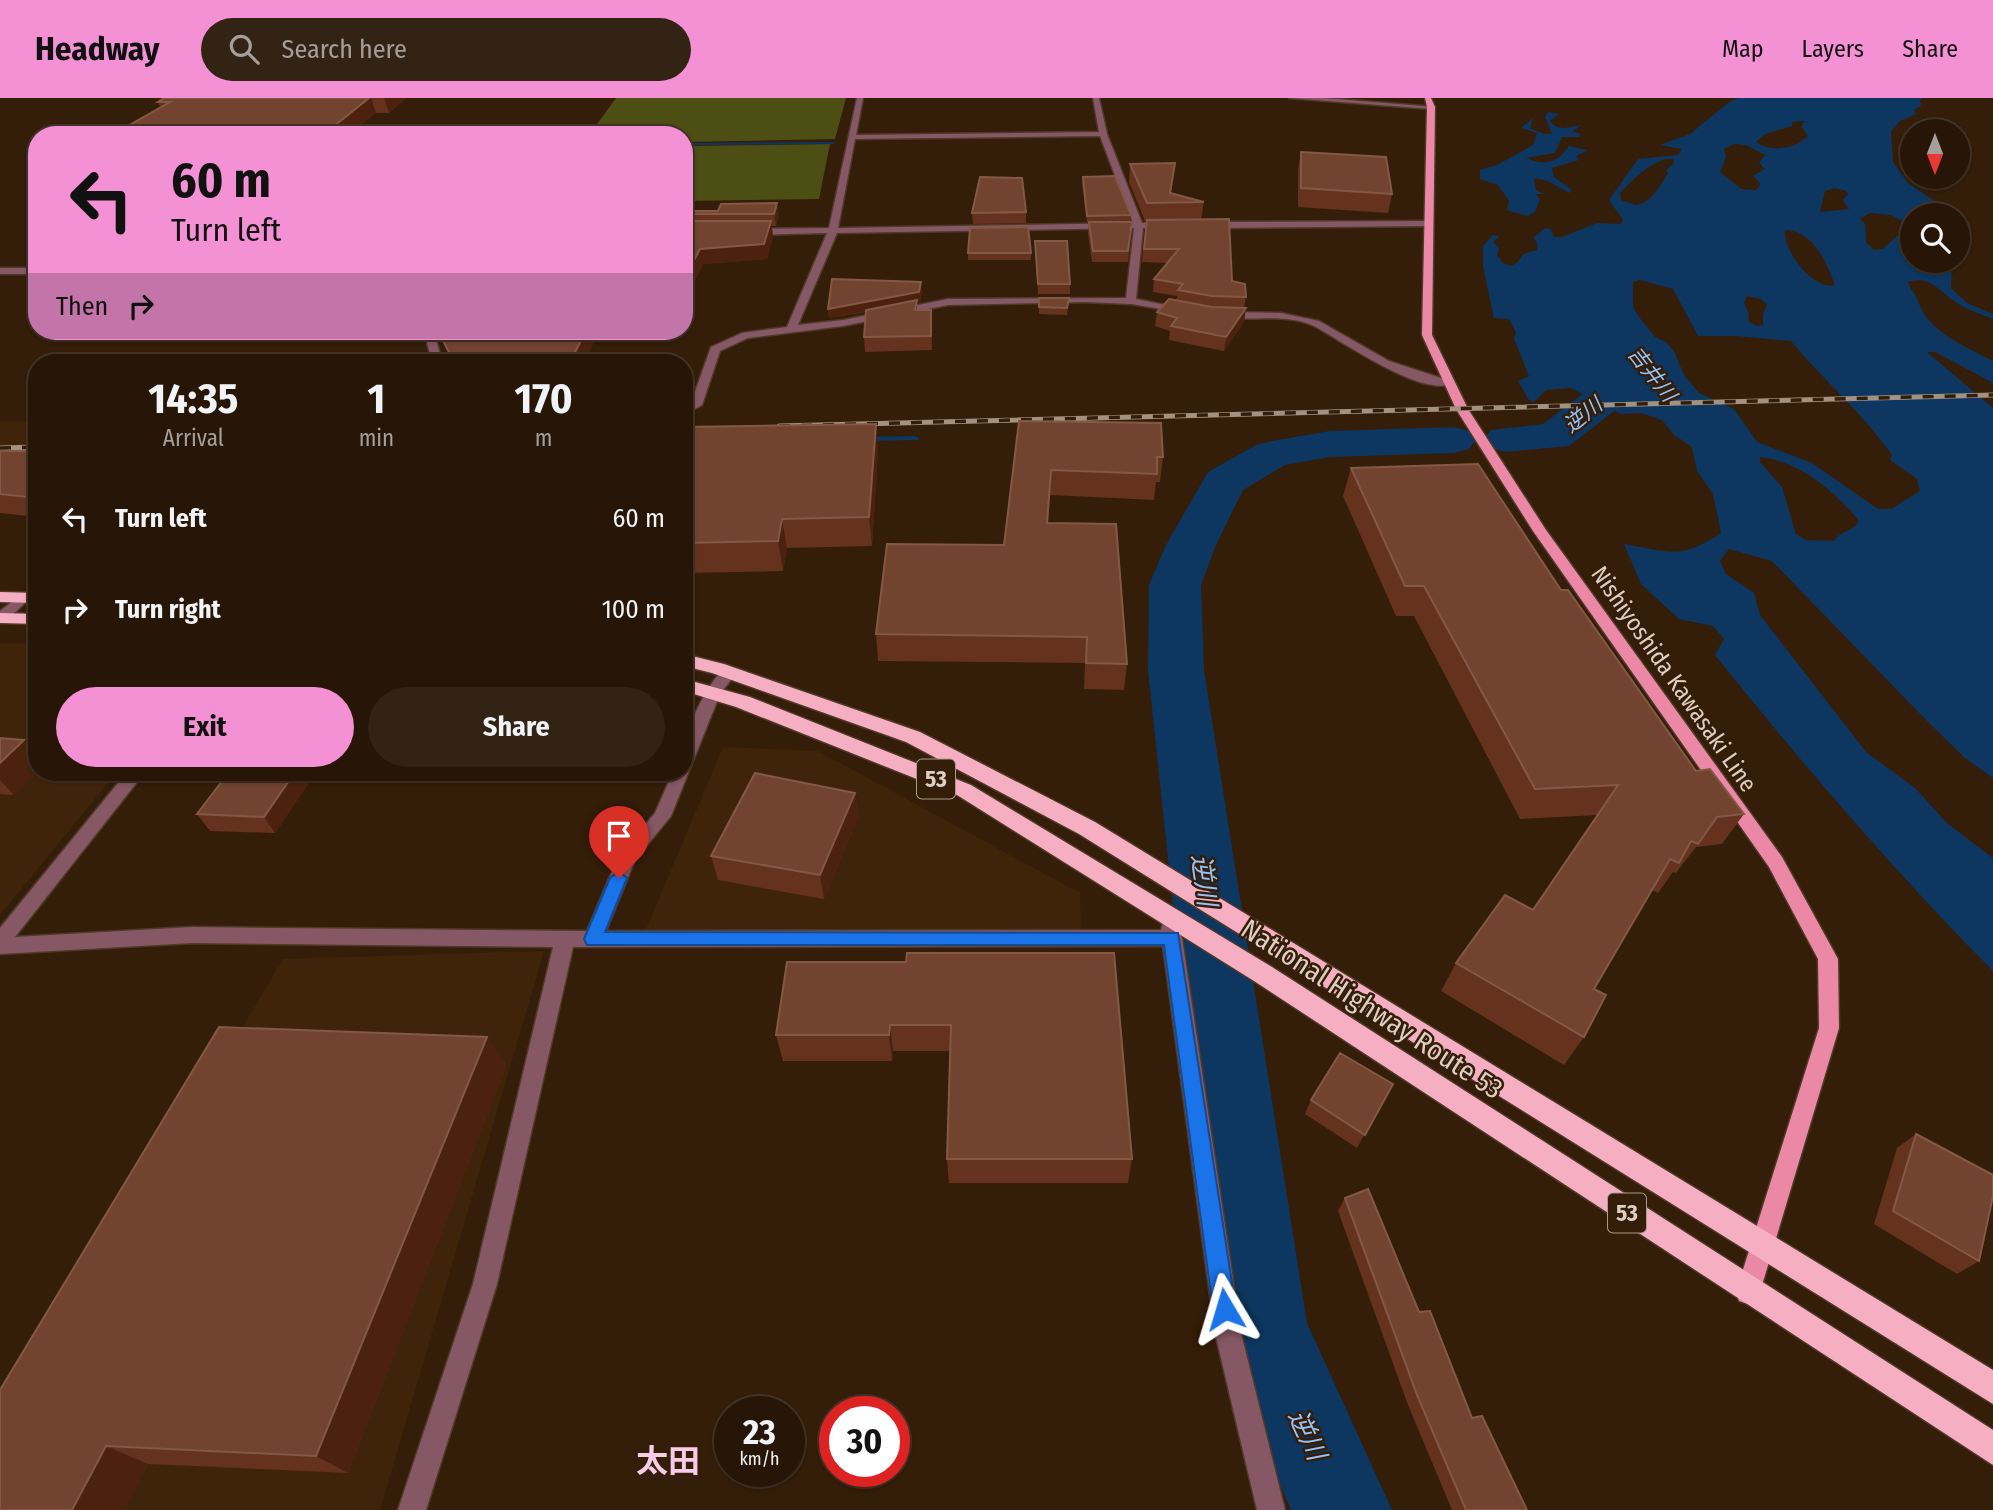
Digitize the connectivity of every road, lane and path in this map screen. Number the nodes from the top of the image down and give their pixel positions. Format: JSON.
{"nodes":[{"id":1,"x":860,"y":98,"type":"edge"},
{"id":2,"x":1096,"y":98,"type":"edge"},
{"id":3,"x":1292,"y":98,"type":"edge"},
{"id":4,"x":1430,"y":102,"type":"edge"},
{"id":5,"x":1103,"y":134,"type":"junction"},
{"id":6,"x":853,"y":137,"type":"junction"},
{"id":7,"x":1429,"y":224,"type":"junction"},
{"id":8,"x":1180,"y":225,"type":"edge"},
{"id":9,"x":1194,"y":225,"type":"edge"},
{"id":10,"x":1139,"y":226,"type":"junction"},
{"id":11,"x":833,"y":231,"type":"junction"},
{"id":12,"x":738,"y":232,"type":"edge"},
{"id":13,"x":0,"y":271,"type":"edge"},
{"id":14,"x":28,"y":271,"type":"edge"},
{"id":15,"x":1131,"y":301,"type":"junction"},
{"id":16,"x":791,"y":330,"type":"junction"},
{"id":17,"x":1447,"y":382,"type":"junction"},
{"id":18,"x":693,"y":407,"type":"edge"},
{"id":19,"x":0,"y":597,"type":"edge"},
{"id":20,"x":28,"y":598,"type":"edge"},
{"id":21,"x":28,"y":599,"type":"edge"},
{"id":22,"x":1,"y":618,"type":"edge"},
{"id":23,"x":28,"y":619,"type":"edge"},
{"id":24,"x":693,"y":662,"type":"edge"},
{"id":25,"x":729,"y":672,"type":"junction"},
{"id":26,"x":693,"y":687,"type":"edge"},
{"id":27,"x":713,"y":693,"type":"junction"},
{"id":28,"x":693,"y":743,"type":"edge"},
{"id":29,"x":129,"y":781,"type":"edge"},
{"id":30,"x":677,"y":781,"type":"edge"},
{"id":31,"x":1168,"y":914,"type":"junction"},
{"id":32,"x":1172,"y":938,"type":"junction"},
{"id":33,"x":565,"y":939,"type":"junction"},
{"id":34,"x":593,"y":939,"type":"junction"},
{"id":35,"x":0,"y":944,"type":"edge"},
{"id":36,"x":1763,"y":1243,"type":"junction"},
{"id":37,"x":1748,"y":1292,"type":"junction"},
{"id":38,"x":1993,"y":1388,"type":"edge"},
{"id":39,"x":1993,"y":1450,"type":"edge"},
{"id":40,"x":412,"y":1510,"type":"edge"},
{"id":41,"x":1272,"y":1510,"type":"edge"}],
"edges":[{"from":1,"to":6,"type":"street"},
{"from":2,"to":5,"type":"street"},
{"from":3,"to":4,"type":"street"},
{"from":4,"to":7,"type":"main road","name":"Nishiyoshida Kawasaki Line"},
{"from":5,"to":6,"type":"street"},
{"from":5,"to":10,"type":"street"},
{"from":6,"to":11,"type":"street"},
{"from":7,"to":9,"type":"street"},
{"from":7,"to":17,"type":"main road","name":"Nishiyoshida Kawasaki Line"},
{"from":8,"to":10,"type":"street"},
{"from":10,"to":11,"type":"street"},
{"from":10,"to":15,"type":"street"},
{"from":11,"to":12,"type":"street"},
{"from":11,"to":16,"type":"street"},
{"from":13,"to":14,"type":"street"},
{"from":15,"to":16,"type":"street"},
{"from":15,"to":17,"type":"street"},
{"from":16,"to":18,"type":"street"},
{"from":17,"to":36,"type":"main road","name":"Nishiyoshida Kawasaki Line"},
{"from":19,"to":20,"type":"highway"},
{"from":21,"to":22,"type":"street"},
{"from":22,"to":23,"type":"highway"},
{"from":24,"to":25,"type":"highway","name":"National Highway Route 53","number":"53"},
{"from":25,"to":27,"type":"street"},
{"from":25,"to":36,"type":"highway","name":"National Highway Route 53","number":"53"},
{"from":26,"to":27,"type":"highway","name":"National Highway Route 53","number":"53"},
{"from":27,"to":28,"type":"street"},
{"from":27,"to":31,"type":"highway","name":"National Highway Route 53","number":"53"},
{"from":29,"to":35,"type":"street"},
{"from":30,"to":34,"type":"street"},
{"from":31,"to":32,"type":"street"},
{"from":31,"to":37,"type":"highway","name":"National Highway Route 53","number":"53"},
{"from":32,"to":34,"type":"street"},
{"from":32,"to":41,"type":"street"},
{"from":33,"to":34,"type":"street"},
{"from":33,"to":35,"type":"street"},
{"from":33,"to":40,"type":"street"},
{"from":36,"to":37,"type":"main road","name":"Nishiyoshida Kawasaki Line"},
{"from":36,"to":38,"type":"highway","name":"National Highway Route 53","number":"53"},
{"from":37,"to":39,"type":"highway","name":"National Highway Route 53","number":"53"}]}
